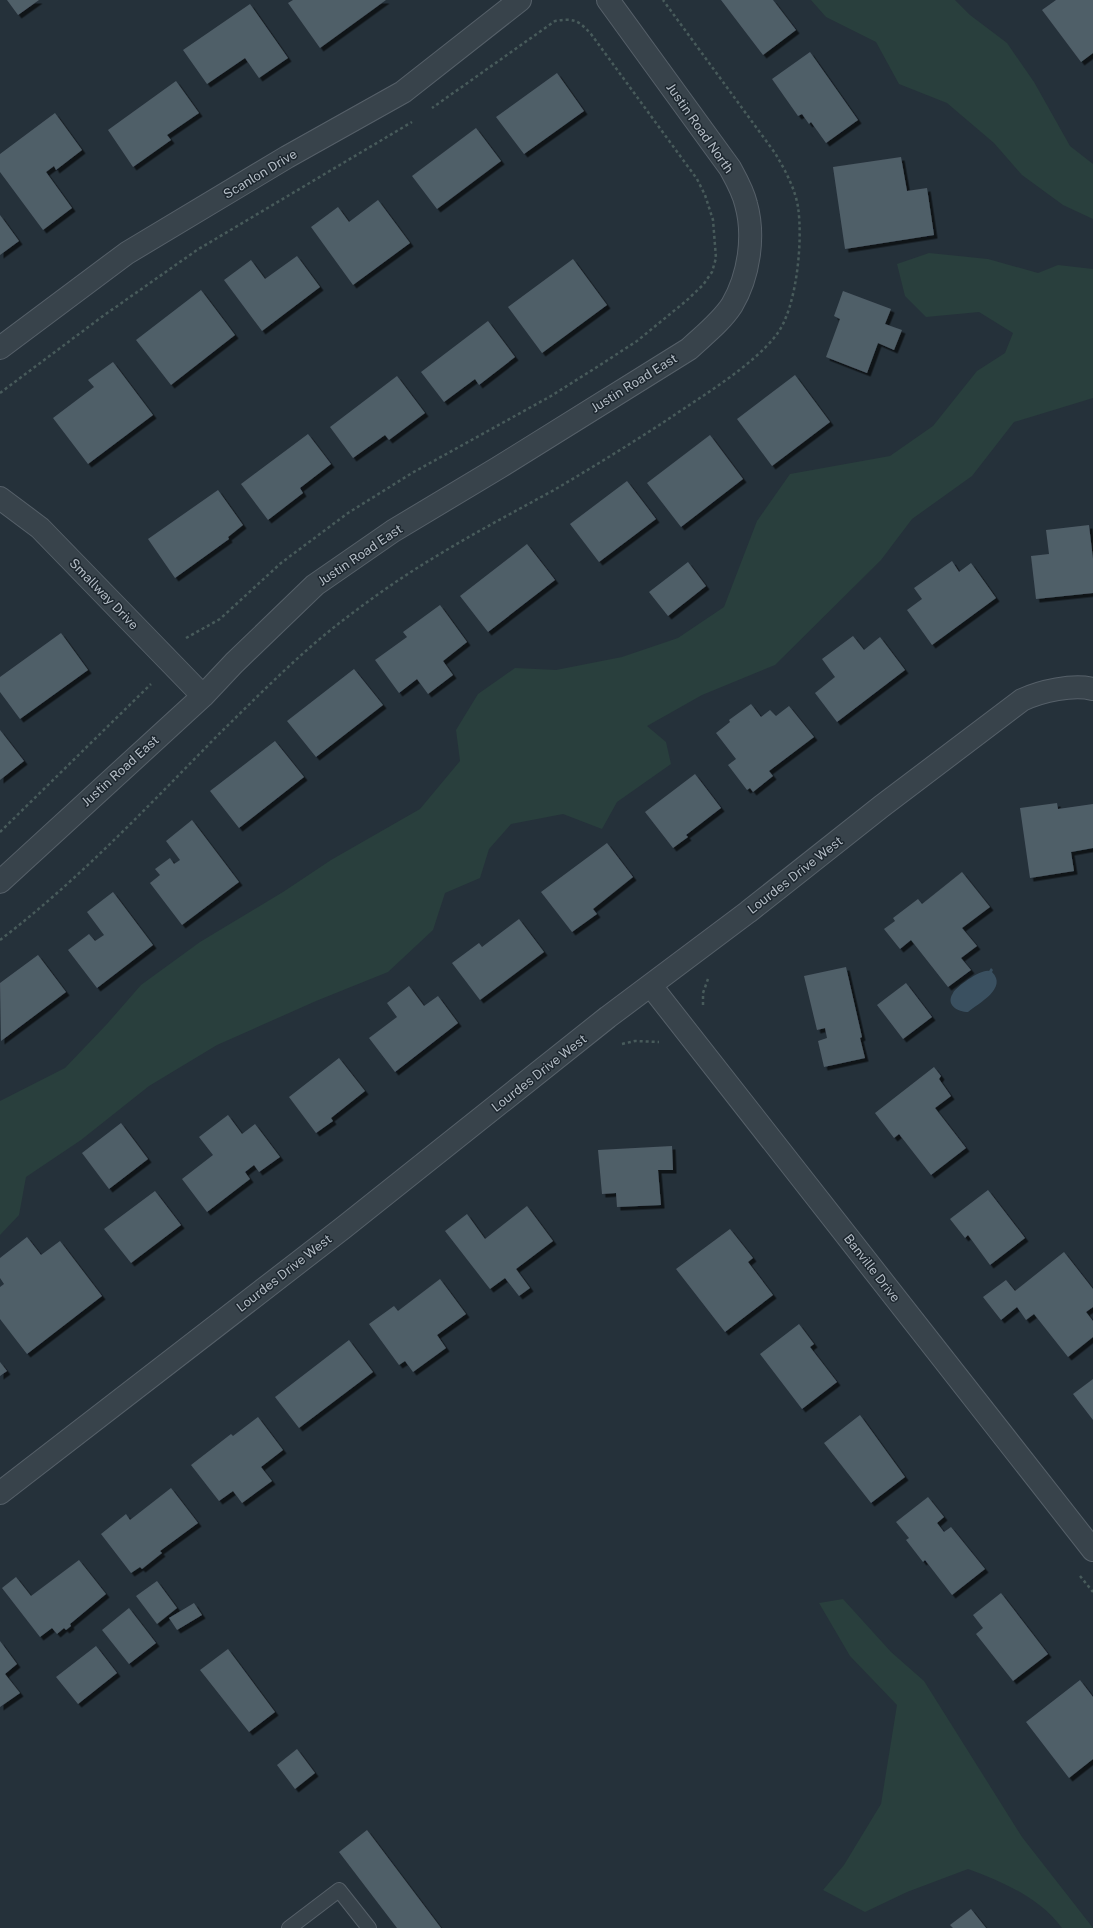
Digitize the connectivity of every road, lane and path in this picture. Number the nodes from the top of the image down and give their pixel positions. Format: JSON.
{"nodes":[{"id":1,"x":520,"y":0,"type":"edge"},
{"id":2,"x":608,"y":0,"type":"edge"},
{"id":3,"x":432,"y":109,"type":"dead end"},
{"id":4,"x":413,"y":122,"type":"dead end"},
{"id":5,"x":746,"y":271,"type":"joint"},
{"id":6,"x":0,"y":348,"type":"edge"},
{"id":7,"x":0,"y":393,"type":"edge"},
{"id":8,"x":0,"y":498,"type":"edge"},
{"id":9,"x":168,"y":660,"type":"junction"},
{"id":10,"x":1093,"y":689,"type":"edge"},
{"id":11,"x":203,"y":696,"type":"junction"},
{"id":12,"x":0,"y":832,"type":"edge"},
{"id":13,"x":0,"y":882,"type":"edge"},
{"id":14,"x":709,"y":977,"type":"dead end"},
{"id":15,"x":651,"y":986,"type":"junction"},
{"id":16,"x":703,"y":1007,"type":"dead end"},
{"id":17,"x":619,"y":1045,"type":"dead end"},
{"id":18,"x":664,"y":1045,"type":"dead end"},
{"id":19,"x":0,"y":1493,"type":"edge"},
{"id":20,"x":1093,"y":1550,"type":"edge"},
{"id":21,"x":1078,"y":1573,"type":"dead end"},
{"id":22,"x":1093,"y":1592,"type":"edge"},
{"id":23,"x":289,"y":1928,"type":"edge"},
{"id":24,"x":369,"y":1928,"type":"edge"}],
"edges":[{"from":1,"to":6,"type":"street","name":"Scanlon Drive"},
{"from":2,"to":5,"type":"street","name":"Justin Road North"},
{"from":3,"to":9,"type":"path"},
{"from":4,"to":7,"type":"path"},
{"from":5,"to":11,"type":"street","name":"Justin Road East"},
{"from":8,"to":9,"type":"street","name":"Smallway Drive"},
{"from":9,"to":11,"type":"street","name":"Smallway Drive"},
{"from":9,"to":12,"type":"path"},
{"from":10,"to":15,"type":"street","name":"Lourdes Drive West"},
{"from":11,"to":13,"type":"street","name":"Justin Road East"},
{"from":14,"to":16,"type":"path"},
{"from":15,"to":19,"type":"street","name":"Lourdes Drive West"},
{"from":15,"to":20,"type":"street","name":"Banville Drive"},
{"from":17,"to":18,"type":"path"},
{"from":21,"to":22,"type":"path"},
{"from":23,"to":24,"type":"lane"}]}
